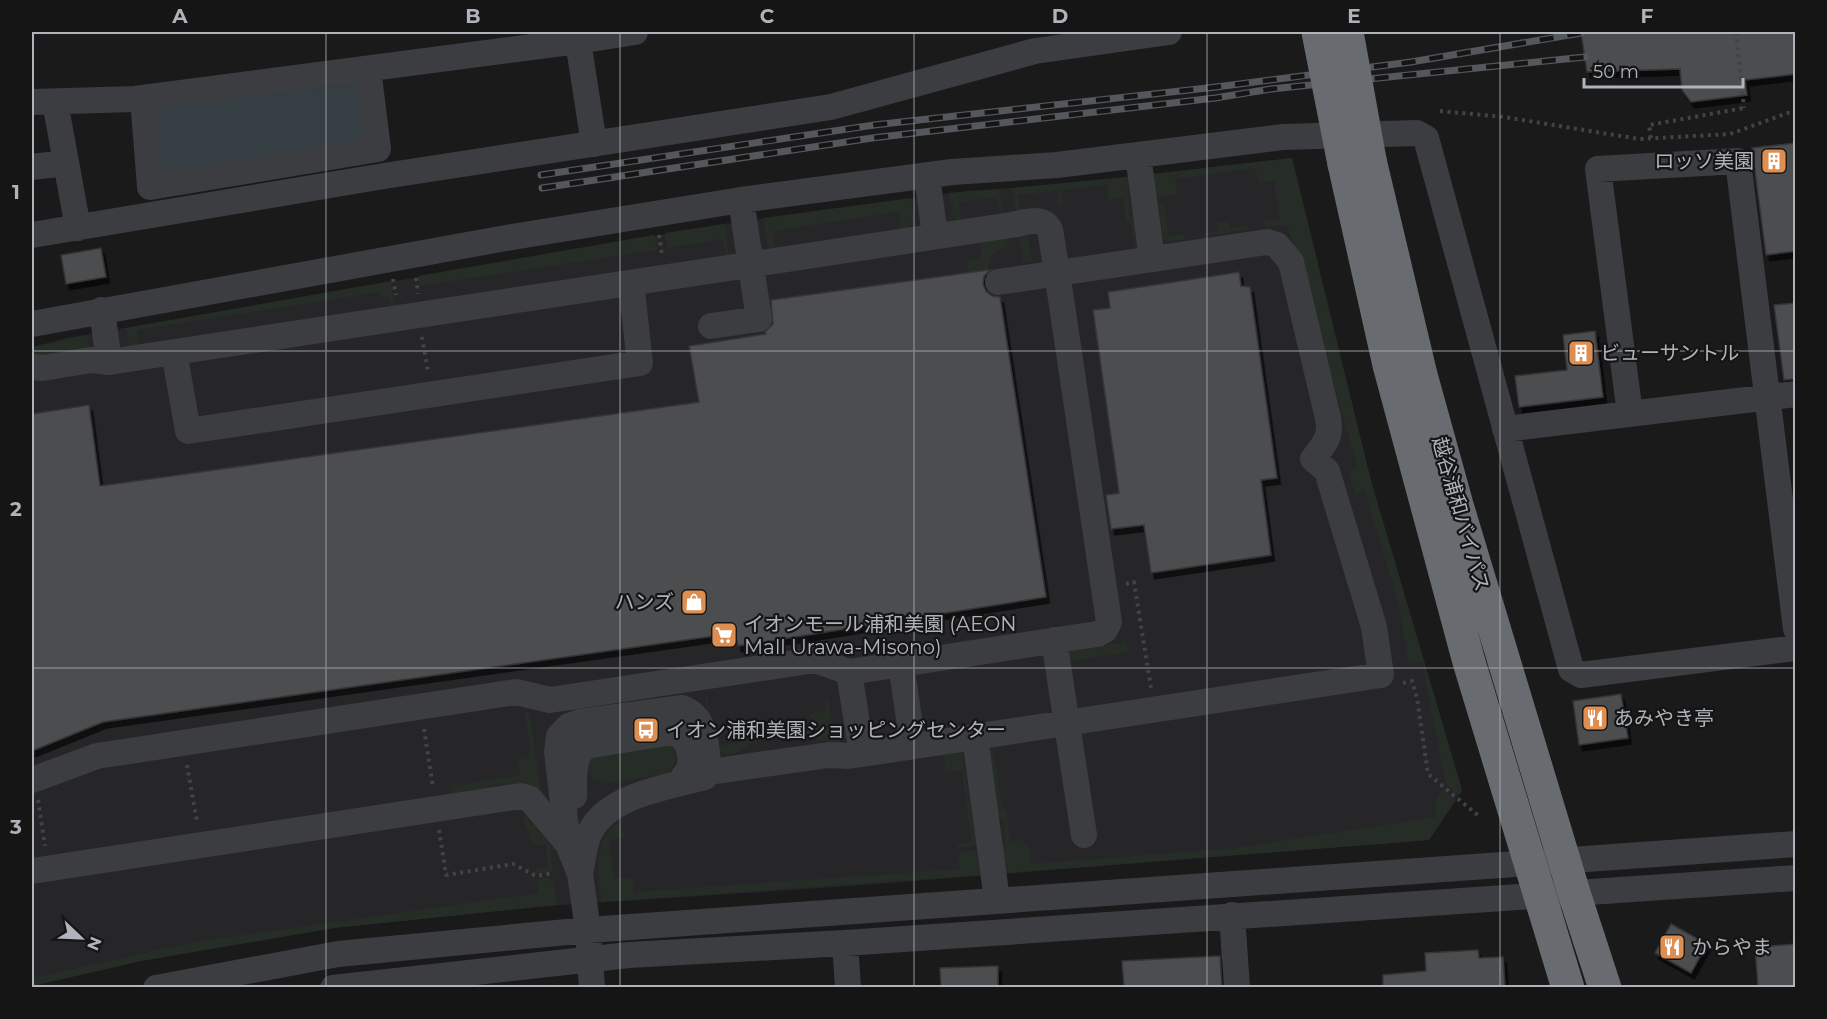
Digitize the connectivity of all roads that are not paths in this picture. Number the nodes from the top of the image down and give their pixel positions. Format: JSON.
{"nodes":[{"id":1,"x":635,"y":32,"type":"edge"},
{"id":2,"x":1169,"y":32,"type":"edge"},
{"id":3,"x":1318,"y":32,"type":"edge"},
{"id":4,"x":1347,"y":32,"type":"edge"},
{"id":5,"x":569,"y":36,"type":"edge"},
{"id":6,"x":368,"y":69,"type":"junction"},
{"id":7,"x":143,"y":98,"type":"junction"},
{"id":8,"x":43,"y":102,"type":"edge"},
{"id":9,"x":594,"y":144,"type":"junction"},
{"id":10,"x":1138,"y":155,"type":"junction"},
{"id":11,"x":1357,"y":162,"type":"junction"},
{"id":12,"x":65,"y":163,"type":"junction"},
{"id":13,"x":32,"y":167,"type":"edge"},
{"id":14,"x":927,"y":176,"type":"junction"},
{"id":15,"x":741,"y":200,"type":"junction"},
{"id":16,"x":78,"y":228,"type":"junction"},
{"id":17,"x":32,"y":235,"type":"edge"},
{"id":18,"x":935,"y":236,"type":"junction"},
{"id":19,"x":1152,"y":259,"type":"junction"},
{"id":20,"x":750,"y":264,"type":"junction"},
{"id":21,"x":998,"y":282,"type":"dead end"},
{"id":22,"x":631,"y":283,"type":"junction"},
{"id":23,"x":102,"y":310,"type":"junction"},
{"id":24,"x":32,"y":324,"type":"edge"},
{"id":25,"x":711,"y":326,"type":"dead end"},
{"id":26,"x":174,"y":352,"type":"junction"},
{"id":27,"x":109,"y":362,"type":"junction"},
{"id":28,"x":32,"y":367,"type":"edge"},
{"id":29,"x":1796,"y":394,"type":"edge"},
{"id":30,"x":1767,"y":397,"type":"junction"},
{"id":31,"x":1630,"y":414,"type":"junction"},
{"id":32,"x":1505,"y":429,"type":"junction"},
{"id":33,"x":1796,"y":629,"type":"edge"},
{"id":34,"x":1054,"y":640,"type":"junction"},
{"id":35,"x":1796,"y":648,"type":"edge"},
{"id":36,"x":901,"y":664,"type":"junction"},
{"id":37,"x":849,"y":672,"type":"junction"},
{"id":38,"x":1066,"y":723,"type":"junction"},
{"id":39,"x":975,"y":737,"type":"junction"},
{"id":40,"x":913,"y":746,"type":"junction"},
{"id":41,"x":862,"y":754,"type":"junction"},
{"id":42,"x":709,"y":772,"type":"junction"},
{"id":43,"x":34,"y":785,"type":"edge"},
{"id":44,"x":665,"y":788,"type":"junction"},
{"id":45,"x":1084,"y":835,"type":"dead end"},
{"id":46,"x":568,"y":844,"type":"junction"},
{"id":47,"x":1796,"y":844,"type":"edge"},
{"id":48,"x":1565,"y":861,"type":"junction"},
{"id":49,"x":1530,"y":863,"type":"junction"},
{"id":50,"x":40,"y":869,"type":"edge"},
{"id":51,"x":580,"y":874,"type":"junction"},
{"id":52,"x":1796,"y":878,"type":"edge"},
{"id":53,"x":1574,"y":893,"type":"junction"},
{"id":54,"x":1540,"y":895,"type":"junction"},
{"id":55,"x":997,"y":900,"type":"junction"},
{"id":56,"x":1232,"y":915,"type":"junction"},
{"id":57,"x":588,"y":930,"type":"junction"},
{"id":58,"x":845,"y":944,"type":"junction"},
{"id":59,"x":590,"y":958,"type":"junction"},
{"id":60,"x":156,"y":987,"type":"edge"},
{"id":61,"x":333,"y":987,"type":"edge"},
{"id":62,"x":592,"y":987,"type":"edge"},
{"id":63,"x":848,"y":987,"type":"edge"},
{"id":64,"x":1237,"y":987,"type":"edge"},
{"id":65,"x":1568,"y":987,"type":"edge"},
{"id":66,"x":1605,"y":987,"type":"edge"}],
"edges":[{"from":1,"to":5,"type":"street"},
{"from":2,"to":9,"type":"street"},
{"from":3,"to":11,"type":"highway","name":"越谷浦和バイパス","bridge":true},
{"from":4,"to":11,"type":"highway","name":"越谷浦和バイパス","bridge":true},
{"from":5,"to":6,"type":"street"},
{"from":5,"to":9,"type":"street"},
{"from":6,"to":7,"type":"street"},
{"from":6,"to":7,"type":"street"},
{"from":7,"to":8,"type":"street"},
{"from":8,"to":12,"type":"street"},
{"from":9,"to":16,"type":"street"},
{"from":10,"to":14,"type":"street"},
{"from":10,"to":19,"type":"street"},
{"from":10,"to":32,"type":"street"},
{"from":11,"to":48,"type":"highway","name":"越谷浦和バイパス"},
{"from":11,"to":49,"type":"highway","name":"越谷浦和バイパス"},
{"from":12,"to":13,"type":"street"},
{"from":12,"to":16,"type":"street"},
{"from":14,"to":15,"type":"street"},
{"from":14,"to":18,"type":"street"},
{"from":15,"to":20,"type":"street"},
{"from":15,"to":23,"type":"street"},
{"from":16,"to":17,"type":"street"},
{"from":18,"to":20,"type":"street"},
{"from":18,"to":34,"type":"street"},
{"from":19,"to":21,"type":"street","bridge":true},
{"from":19,"to":38,"type":"street","bridge":true},
{"from":20,"to":22,"type":"street"},
{"from":20,"to":25,"type":"street"},
{"from":22,"to":26,"type":"street"},
{"from":22,"to":26,"type":"street"},
{"from":23,"to":24,"type":"street"},
{"from":23,"to":27,"type":"street"},
{"from":26,"to":27,"type":"street"},
{"from":27,"to":28,"type":"street"},
{"from":29,"to":30,"type":"street"},
{"from":30,"to":31,"type":"street"},
{"from":30,"to":31,"type":"street"},
{"from":30,"to":33,"type":"street"},
{"from":31,"to":32,"type":"street"},
{"from":32,"to":35,"type":"street"},
{"from":34,"to":36,"type":"street"},
{"from":34,"to":38,"type":"street"},
{"from":36,"to":37,"type":"street"},
{"from":36,"to":40,"type":"street"},
{"from":37,"to":41,"type":"street"},
{"from":37,"to":43,"type":"street"},
{"from":38,"to":39,"type":"street"},
{"from":38,"to":45,"type":"street"},
{"from":39,"to":40,"type":"street"},
{"from":39,"to":55,"type":"street"},
{"from":40,"to":41,"type":"street"},
{"from":41,"to":42,"type":"street"},
{"from":42,"to":44,"type":"street"},
{"from":42,"to":46,"type":"street"},
{"from":44,"to":46,"type":"street"},
{"from":44,"to":51,"type":"street"},
{"from":46,"to":50,"type":"street"},
{"from":46,"to":51,"type":"street"},
{"from":47,"to":48,"type":"street"},
{"from":48,"to":49,"type":"street"},
{"from":48,"to":53,"type":"highway","name":"越谷浦和バイパス"},
{"from":49,"to":54,"type":"highway","name":"越谷浦和バイパス"},
{"from":49,"to":55,"type":"street"},
{"from":51,"to":57,"type":"street"},
{"from":52,"to":53,"type":"street"},
{"from":53,"to":54,"type":"street"},
{"from":53,"to":66,"type":"highway","name":"越谷浦和バイパス"},
{"from":54,"to":56,"type":"street"},
{"from":54,"to":65,"type":"highway","name":"越谷浦和バイパス"},
{"from":55,"to":57,"type":"street"},
{"from":56,"to":58,"type":"street"},
{"from":56,"to":64,"type":"street"},
{"from":57,"to":59,"type":"street"},
{"from":57,"to":60,"type":"street"},
{"from":58,"to":59,"type":"street"},
{"from":58,"to":63,"type":"street"},
{"from":59,"to":61,"type":"street"},
{"from":59,"to":62,"type":"street"}]}
